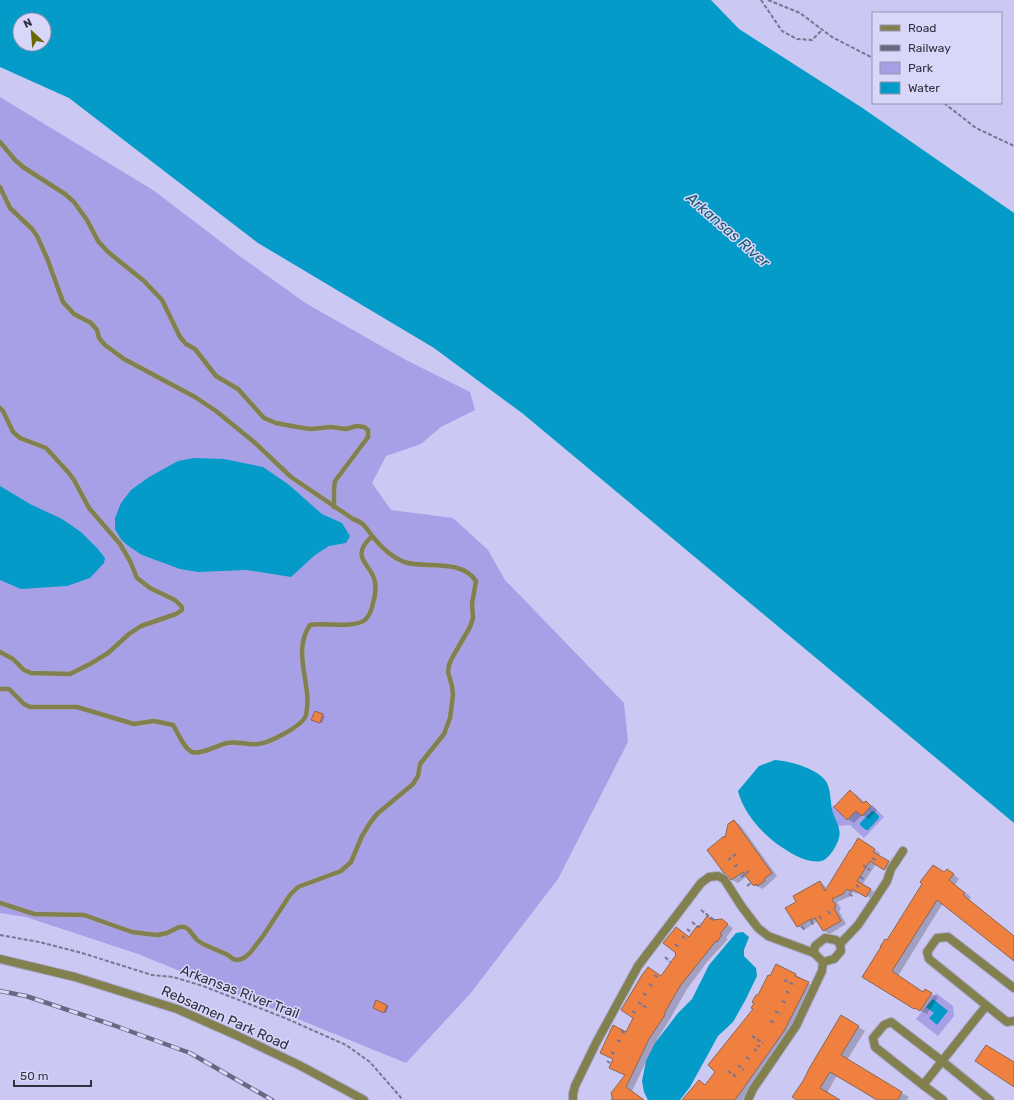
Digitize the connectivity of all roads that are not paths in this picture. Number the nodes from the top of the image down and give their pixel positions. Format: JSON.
{"nodes":[{"id":1,"x":0,"y":142,"type":"edge"},
{"id":2,"x":0,"y":187,"type":"edge"},
{"id":3,"x":0,"y":408,"type":"edge"},
{"id":4,"x":334,"y":507,"type":"junction"},
{"id":5,"x":372,"y":536,"type":"junction"},
{"id":6,"x":0,"y":652,"type":"edge"},
{"id":7,"x":0,"y":689,"type":"edge"},
{"id":8,"x":903,"y":851,"type":"dead end"},
{"id":9,"x":0,"y":903,"type":"edge"},
{"id":10,"x":840,"y":944,"type":"junction"},
{"id":11,"x":814,"y":953,"type":"junction"},
{"id":12,"x":0,"y":958,"type":"edge"},
{"id":13,"x":823,"y":962,"type":"junction"},
{"id":14,"x":1014,"y":988,"type":"edge"},
{"id":15,"x":986,"y":1006,"type":"junction"},
{"id":16,"x":1014,"y":1021,"type":"edge"},
{"id":17,"x":942,"y":1061,"type":"junction"},
{"id":18,"x":923,"y":1085,"type":"junction"},
{"id":19,"x":364,"y":1100,"type":"edge"},
{"id":20,"x":573,"y":1100,"type":"edge"},
{"id":21,"x":748,"y":1100,"type":"edge"},
{"id":22,"x":943,"y":1100,"type":"edge"},
{"id":23,"x":990,"y":1100,"type":"edge"}],
"edges":[{"from":1,"to":4,"type":"lane"},
{"from":2,"to":4,"type":"lane"},
{"from":3,"to":6,"type":"lane"},
{"from":4,"to":5,"type":"lane"},
{"from":5,"to":7,"type":"lane"},
{"from":5,"to":9,"type":"lane"},
{"from":8,"to":10,"type":"street"},
{"from":10,"to":11,"type":"street"},
{"from":10,"to":13,"type":"street"},
{"from":11,"to":13,"type":"street"},
{"from":11,"to":20,"type":"street"},
{"from":12,"to":19,"type":"street","name":"Rebsamen Park Road"},
{"from":13,"to":21,"type":"street"},
{"from":14,"to":15,"type":"street"},
{"from":15,"to":16,"type":"street"},
{"from":15,"to":17,"type":"street"},
{"from":17,"to":18,"type":"street"},
{"from":17,"to":18,"type":"street"},
{"from":17,"to":23,"type":"street"},
{"from":18,"to":22,"type":"street"}]}
